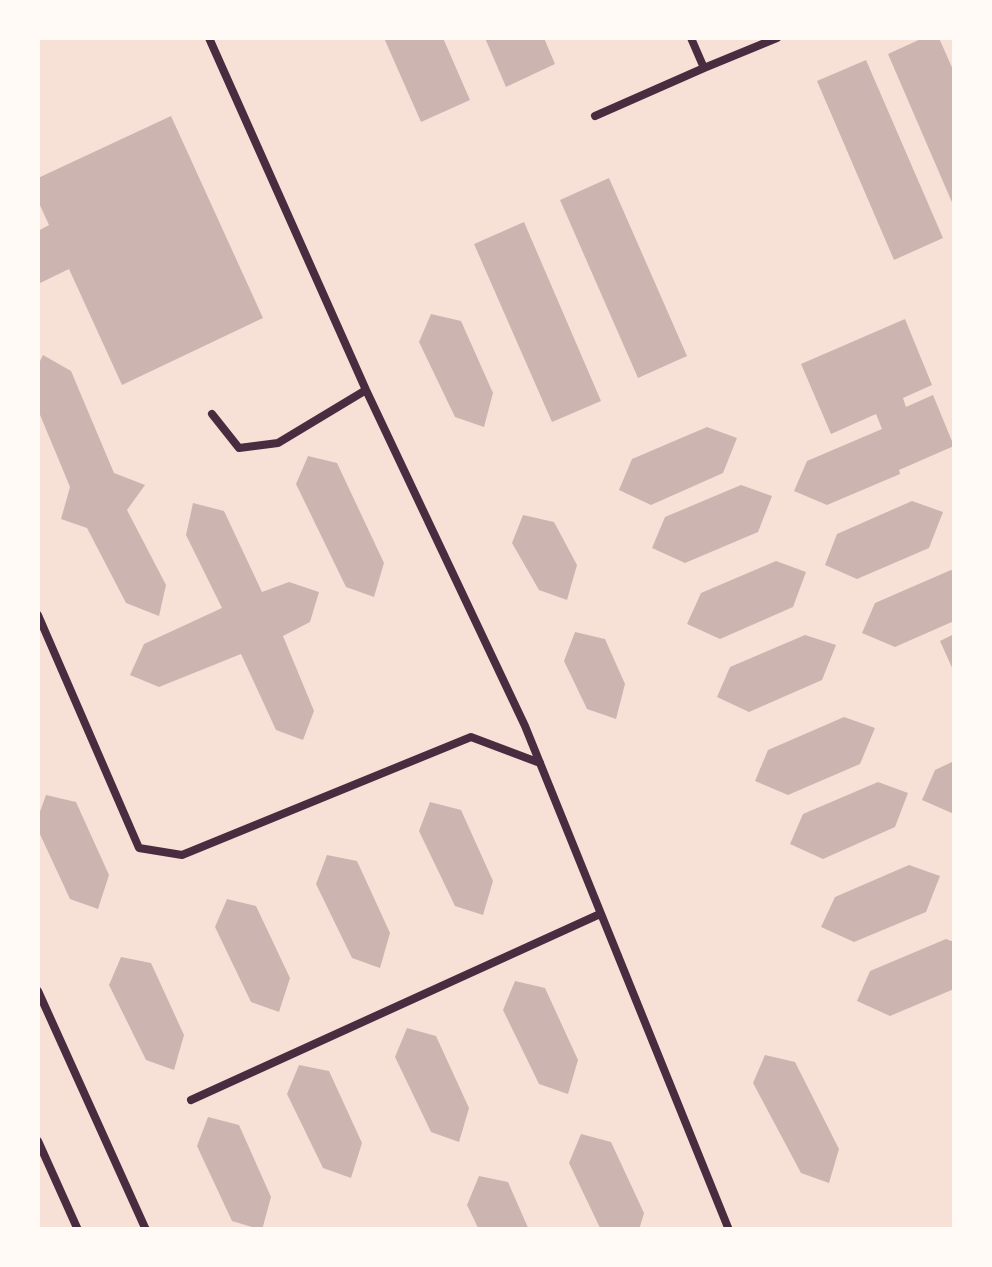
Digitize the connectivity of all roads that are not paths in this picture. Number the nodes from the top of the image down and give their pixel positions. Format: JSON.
{"nodes":[{"id":1,"x":208,"y":38,"type":"edge"},
{"id":2,"x":692,"y":38,"type":"edge"},
{"id":3,"x":776,"y":38,"type":"edge"},
{"id":4,"x":704,"y":68,"type":"junction"},
{"id":5,"x":594,"y":116,"type":"dead end"},
{"id":6,"x":366,"y":390,"type":"junction"},
{"id":7,"x":212,"y":414,"type":"dead end"},
{"id":8,"x":38,"y":615,"type":"edge"},
{"id":9,"x":540,"y":763,"type":"junction"},
{"id":10,"x":600,"y":914,"type":"junction"},
{"id":11,"x":38,"y":991,"type":"edge"},
{"id":12,"x":191,"y":1100,"type":"dead end"},
{"id":13,"x":38,"y":1141,"type":"edge"},
{"id":14,"x":78,"y":1230,"type":"edge"},
{"id":15,"x":146,"y":1230,"type":"edge"},
{"id":16,"x":729,"y":1230,"type":"edge"}],
"edges":[{"from":1,"to":6,"type":"lane"},
{"from":2,"to":4,"type":"lane"},
{"from":3,"to":4,"type":"lane"},
{"from":4,"to":5,"type":"lane"},
{"from":6,"to":7,"type":"lane"},
{"from":6,"to":9,"type":"lane"},
{"from":8,"to":9,"type":"lane"},
{"from":9,"to":10,"type":"lane"},
{"from":10,"to":12,"type":"lane"},
{"from":10,"to":16,"type":"lane"},
{"from":11,"to":15,"type":"lane"},
{"from":13,"to":14,"type":"lane"}]}
